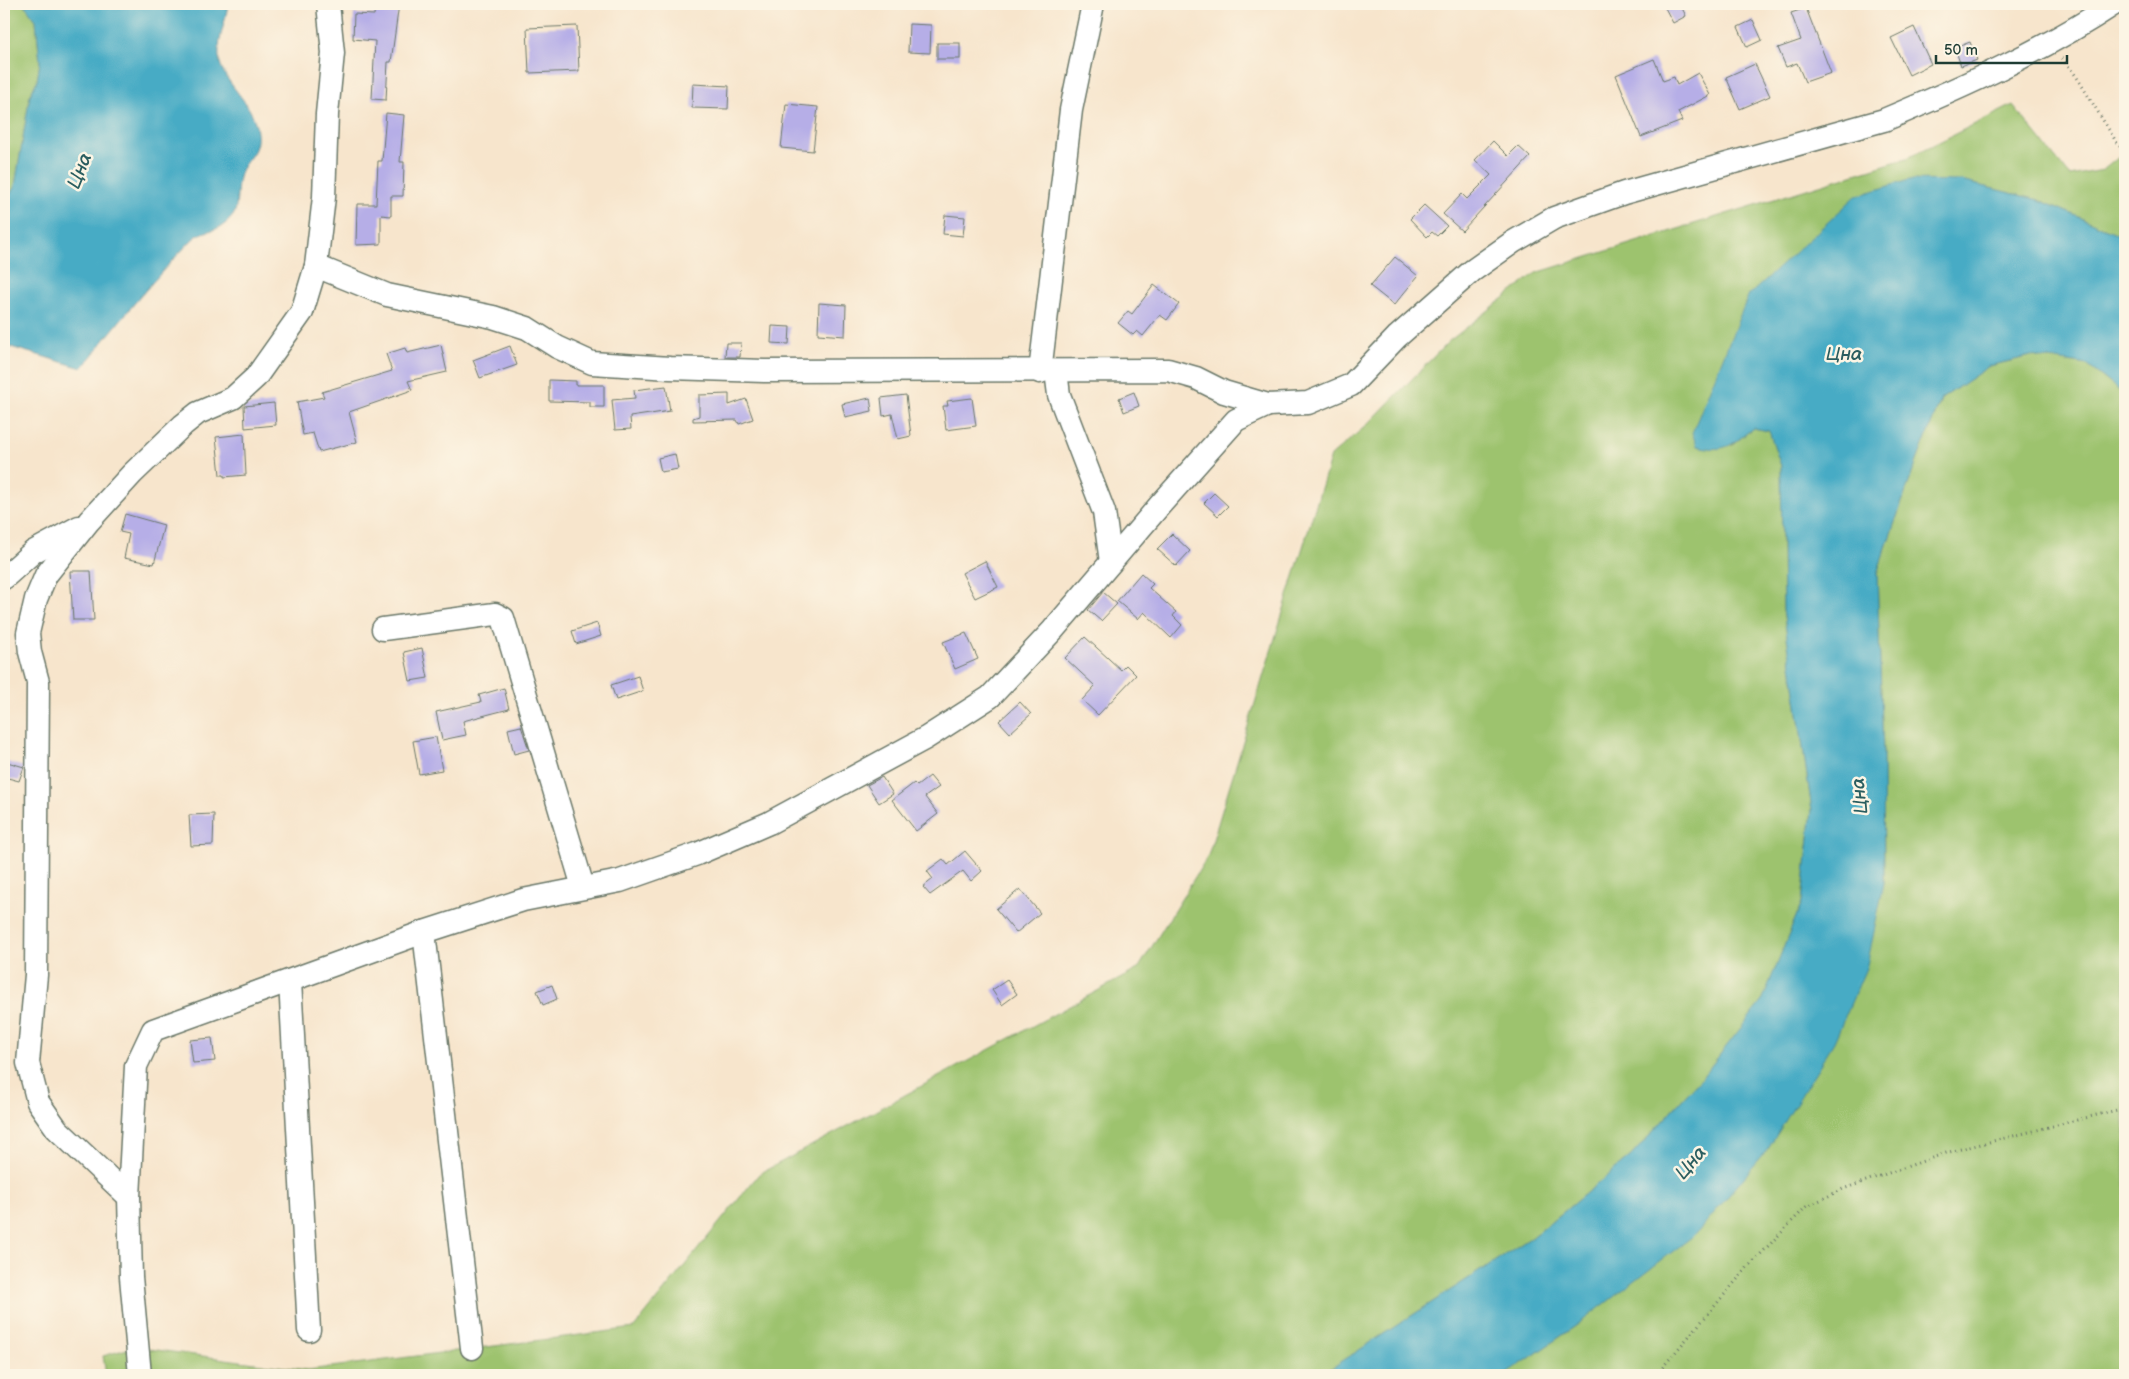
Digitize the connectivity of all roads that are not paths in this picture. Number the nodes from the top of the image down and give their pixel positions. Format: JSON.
{"nodes":[{"id":1,"x":328,"y":4,"type":"edge"},
{"id":2,"x":1093,"y":4,"type":"edge"},
{"id":3,"x":2114,"y":4,"type":"edge"},
{"id":4,"x":316,"y":266,"type":"junction"},
{"id":5,"x":1048,"y":371,"type":"junction"},
{"id":6,"x":1268,"y":405,"type":"junction"},
{"id":7,"x":89,"y":521,"type":"junction"},
{"id":8,"x":1111,"y":562,"type":"junction"},
{"id":9,"x":4,"y":578,"type":"edge"},
{"id":10,"x":383,"y":629,"type":"dead end"},
{"id":11,"x":583,"y":886,"type":"junction"},
{"id":12,"x":424,"y":932,"type":"junction"},
{"id":13,"x":290,"y":981,"type":"junction"},
{"id":14,"x":129,"y":1197,"type":"junction"},
{"id":15,"x":308,"y":1330,"type":"dead end"},
{"id":16,"x":472,"y":1348,"type":"dead end"},
{"id":17,"x":140,"y":1375,"type":"edge"}],
"edges":[{"from":1,"to":4,"type":"street"},
{"from":2,"to":5,"type":"street"},
{"from":3,"to":6,"type":"street"},
{"from":4,"to":5,"type":"street"},
{"from":4,"to":7,"type":"street"},
{"from":5,"to":6,"type":"street"},
{"from":5,"to":8,"type":"street"},
{"from":6,"to":8,"type":"street"},
{"from":7,"to":9,"type":"street"},
{"from":7,"to":14,"type":"street"},
{"from":8,"to":11,"type":"street"},
{"from":10,"to":11,"type":"street"},
{"from":11,"to":12,"type":"street"},
{"from":12,"to":13,"type":"street"},
{"from":12,"to":16,"type":"street"},
{"from":13,"to":14,"type":"street"},
{"from":13,"to":15,"type":"street"},
{"from":14,"to":17,"type":"street"}]}
